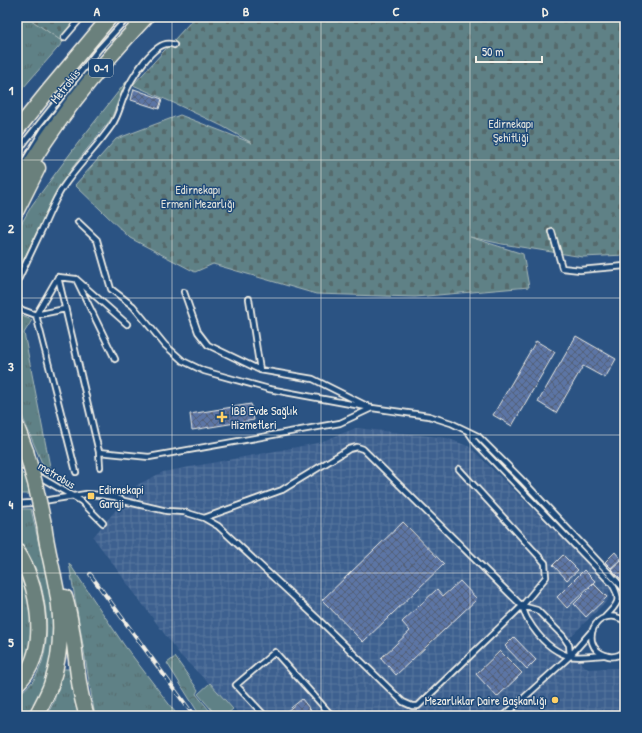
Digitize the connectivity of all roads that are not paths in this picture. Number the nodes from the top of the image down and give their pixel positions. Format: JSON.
{"nodes":[{"id":1,"x":82,"y":17,"type":"edge"},
{"id":2,"x":110,"y":17,"type":"edge"},
{"id":3,"x":128,"y":17,"type":"edge"},
{"id":4,"x":146,"y":17,"type":"edge"},
{"id":5,"x":64,"y":38,"type":"dead end"},
{"id":6,"x":174,"y":45,"type":"dead end"},
{"id":7,"x":90,"y":70,"type":"dead end"},
{"id":8,"x":49,"y":90,"type":"junction"},
{"id":9,"x":17,"y":117,"type":"edge"},
{"id":10,"x":58,"y":122,"type":"junction"},
{"id":11,"x":17,"y":130,"type":"edge"},
{"id":12,"x":17,"y":153,"type":"edge"},
{"id":13,"x":24,"y":161,"type":"junction"},
{"id":14,"x":17,"y":170,"type":"edge"},
{"id":15,"x":17,"y":174,"type":"edge"},
{"id":16,"x":17,"y":187,"type":"edge"},
{"id":17,"x":17,"y":210,"type":"edge"},
{"id":18,"x":78,"y":222,"type":"dead end"},
{"id":19,"x":552,"y":232,"type":"dead end"},
{"id":20,"x":625,"y":266,"type":"edge"},
{"id":21,"x":58,"y":277,"type":"junction"},
{"id":22,"x":76,"y":279,"type":"junction"},
{"id":23,"x":17,"y":282,"type":"edge"},
{"id":24,"x":184,"y":292,"type":"dead end"},
{"id":25,"x":249,"y":299,"type":"dead end"},
{"id":26,"x":17,"y":308,"type":"edge"},
{"id":27,"x":65,"y":309,"type":"junction"},
{"id":28,"x":36,"y":315,"type":"junction"},
{"id":29,"x":127,"y":324,"type":"dead end"},
{"id":30,"x":115,"y":359,"type":"dead end"},
{"id":31,"x":260,"y":370,"type":"junction"},
{"id":32,"x":372,"y":408,"type":"junction"},
{"id":33,"x":17,"y":427,"type":"edge"},
{"id":34,"x":468,"y":431,"type":"junction"},
{"id":35,"x":99,"y":452,"type":"junction"},
{"id":36,"x":17,"y":463,"type":"edge"},
{"id":37,"x":100,"y":467,"type":"dead end"},
{"id":38,"x":459,"y":469,"type":"dead end"},
{"id":39,"x":76,"y":472,"type":"dead end"},
{"id":40,"x":73,"y":496,"type":"junction"},
{"id":41,"x":17,"y":504,"type":"edge"},
{"id":42,"x":204,"y":518,"type":"junction"},
{"id":43,"x":103,"y":523,"type":"dead end"},
{"id":44,"x":44,"y":524,"type":"junction"},
{"id":45,"x":17,"y":551,"type":"edge"},
{"id":46,"x":625,"y":590,"type":"edge"},
{"id":47,"x":522,"y":606,"type":"junction"},
{"id":48,"x":605,"y":617,"type":"junction"},
{"id":49,"x":625,"y":621,"type":"edge"},
{"id":50,"x":592,"y":632,"type":"junction"},
{"id":51,"x":623,"y":653,"type":"edge"},
{"id":52,"x":603,"y":655,"type":"junction"},
{"id":53,"x":570,"y":656,"type":"junction"},
{"id":54,"x":625,"y":658,"type":"edge"},
{"id":55,"x":17,"y":684,"type":"edge"},
{"id":56,"x":36,"y":716,"type":"edge"},
{"id":57,"x":87,"y":716,"type":"edge"},
{"id":58,"x":265,"y":716,"type":"edge"},
{"id":59,"x":332,"y":716,"type":"edge"},
{"id":60,"x":504,"y":716,"type":"edge"}],
"edges":[{"from":1,"to":5,"type":"lane"},
{"from":2,"to":8,"type":"highway","number":"O-1"},
{"from":3,"to":12,"type":"lane","name":"Metrobüs"},
{"from":4,"to":10,"type":"highway","number":"O-1"},
{"from":6,"to":23,"type":"lane"},
{"from":7,"to":13,"type":"lane","name":"Metrobüs"},
{"from":8,"to":9,"type":"highway"},
{"from":8,"to":11,"type":"highway","number":"O-1"},
{"from":10,"to":16,"type":"highway","number":"O-1"},
{"from":10,"to":17,"type":"highway"},
{"from":13,"to":14,"type":"lane"},
{"from":13,"to":15,"type":"lane","name":"Metrobüs"},
{"from":18,"to":32,"type":"lane"},
{"from":19,"to":20,"type":"lane"},
{"from":21,"to":22,"type":"lane"},
{"from":21,"to":27,"type":"lane"},
{"from":21,"to":28,"type":"lane"},
{"from":22,"to":29,"type":"lane"},
{"from":22,"to":30,"type":"lane"},
{"from":24,"to":31,"type":"lane"},
{"from":25,"to":31,"type":"lane"},
{"from":26,"to":28,"type":"lane"},
{"from":27,"to":28,"type":"lane"},
{"from":27,"to":35,"type":"lane"},
{"from":28,"to":39,"type":"lane"},
{"from":31,"to":32,"type":"lane"},
{"from":32,"to":34,"type":"lane"},
{"from":32,"to":35,"type":"lane"},
{"from":33,"to":44,"type":"highway","bridge":true},
{"from":34,"to":46,"type":"lane"},
{"from":34,"to":48,"type":"lane"},
{"from":35,"to":37,"type":"lane"},
{"from":36,"to":40,"type":"lane","name":"metrobus"},
{"from":38,"to":47,"type":"lane"},
{"from":40,"to":41,"type":"lane"},
{"from":40,"to":42,"type":"lane"},
{"from":40,"to":43,"type":"lane","name":"metrobus"},
{"from":42,"to":47,"type":"lane"},
{"from":42,"to":47,"type":"lane"},
{"from":44,"to":56,"type":"highway"},
{"from":44,"to":57,"type":"highway"},
{"from":45,"to":55,"type":"highway"},
{"from":47,"to":53,"type":"lane"},
{"from":47,"to":53,"type":"lane"},
{"from":48,"to":49,"type":"lane"},
{"from":48,"to":50,"type":"lane"},
{"from":50,"to":52,"type":"lane"},
{"from":50,"to":53,"type":"lane"},
{"from":51,"to":52,"type":"lane"},
{"from":51,"to":54,"type":"lane"},
{"from":52,"to":53,"type":"lane"},
{"from":53,"to":60,"type":"lane"},
{"from":58,"to":59,"type":"lane"}]}
